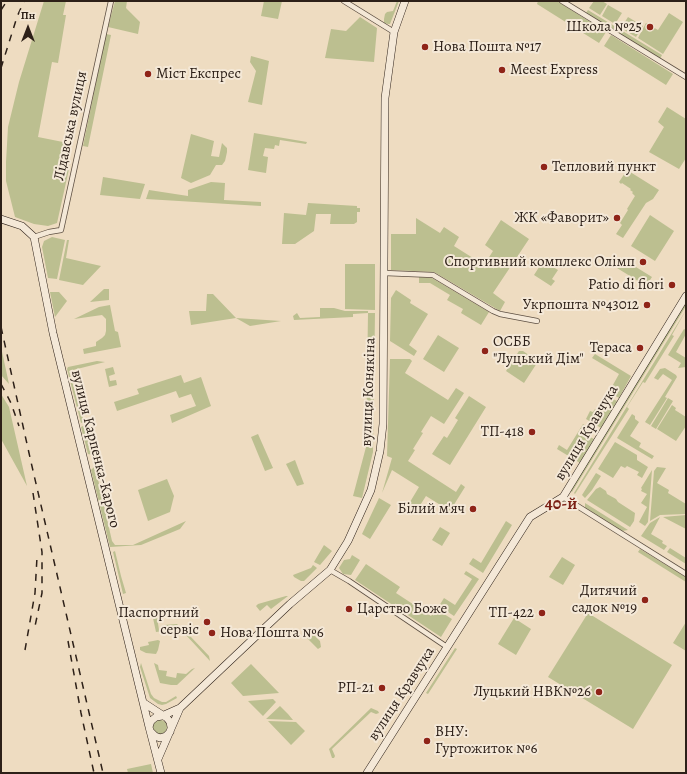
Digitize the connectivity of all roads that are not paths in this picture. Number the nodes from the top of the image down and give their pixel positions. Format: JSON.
{"nodes":[{"id":1,"x":111,"y":1,"type":"edge"},
{"id":2,"x":344,"y":1,"type":"edge"},
{"id":3,"x":405,"y":1,"type":"edge"},
{"id":4,"x":562,"y":1,"type":"edge"},
{"id":5,"x":394,"y":32,"type":"junction"},
{"id":6,"x":686,"y":77,"type":"edge"},
{"id":7,"x":1,"y":219,"type":"edge"},
{"id":8,"x":34,"y":237,"type":"junction"},
{"id":9,"x":384,"y":272,"type":"junction"},
{"id":10,"x":686,"y":296,"type":"edge"},
{"id":11,"x":537,"y":321,"type":"dead end"},
{"id":12,"x":563,"y":497,"type":"junction"},
{"id":13,"x":330,"y":570,"type":"junction"},
{"id":14,"x":686,"y":574,"type":"edge"},
{"id":15,"x":447,"y":647,"type":"junction"},
{"id":16,"x":144,"y":704,"type":"junction"},
{"id":17,"x":180,"y":708,"type":"junction"},
{"id":18,"x":162,"y":716,"type":"junction"},
{"id":19,"x":150,"y":730,"type":"junction"},
{"id":20,"x":171,"y":730,"type":"junction"},
{"id":21,"x":158,"y":759,"type":"junction"},
{"id":22,"x":161,"y":773,"type":"edge"},
{"id":23,"x":367,"y":773,"type":"edge"}],
"edges":[{"from":1,"to":8,"type":"street","name":"Лідавська вулиця"},
{"from":2,"to":5,"type":"street"},
{"from":3,"to":5,"type":"main road","name":"вулиця Конякіна"},
{"from":4,"to":6,"type":"street"},
{"from":5,"to":9,"type":"main road","name":"вулиця Конякіна"},
{"from":7,"to":8,"type":"main road"},
{"from":8,"to":16,"type":"main road","name":"вулиця Карпенка-Карого"},
{"from":9,"to":11,"type":"street"},
{"from":9,"to":13,"type":"main road","name":"вулиця Конякіна"},
{"from":10,"to":12,"type":"main road","name":"вулиця Кравчука"},
{"from":12,"to":14,"type":"street"},
{"from":12,"to":15,"type":"main road","name":"вулиця Кравчука"},
{"from":13,"to":15,"type":"street"},
{"from":13,"to":17,"type":"main road","name":"вулиця Конякіна"},
{"from":15,"to":23,"type":"main road","name":"вулиця Кравчука"},
{"from":16,"to":18,"type":"main road"},
{"from":16,"to":19,"type":"main road","name":"вулиця Карпенка-Карого"},
{"from":17,"to":18,"type":"main road"},
{"from":17,"to":20,"type":"main road"},
{"from":18,"to":19,"type":"main road"},
{"from":18,"to":20,"type":"main road"},
{"from":19,"to":20,"type":"main road"},
{"from":19,"to":21,"type":"main road","name":"вулиця Карпенка-Карого"},
{"from":20,"to":21,"type":"main road"},
{"from":21,"to":22,"type":"main road"}]}
